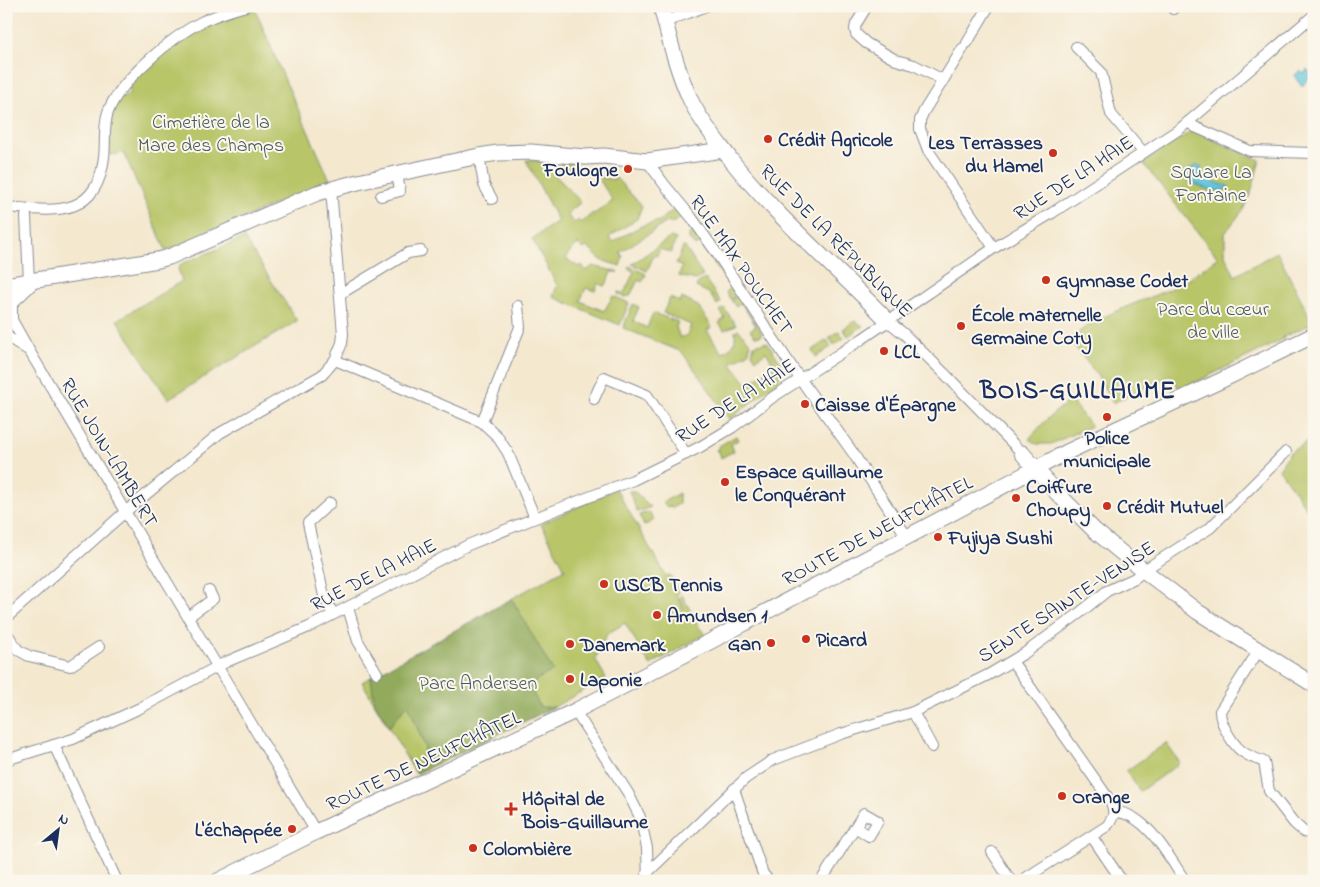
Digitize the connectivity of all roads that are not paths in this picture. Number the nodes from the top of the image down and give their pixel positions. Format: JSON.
{"nodes":[{"id":1,"x":246,"y":6,"type":"edge"},
{"id":2,"x":661,"y":6,"type":"edge"},
{"id":3,"x":706,"y":6,"type":"edge"},
{"id":4,"x":867,"y":6,"type":"edge"},
{"id":5,"x":989,"y":6,"type":"edge"},
{"id":6,"x":1314,"y":15,"type":"edge"},
{"id":7,"x":665,"y":22,"type":"junction"},
{"id":8,"x":1076,"y":47,"type":"dead end"},
{"id":9,"x":943,"y":80,"type":"junction"},
{"id":10,"x":1188,"y":122,"type":"junction"},
{"id":11,"x":723,"y":150,"type":"junction"},
{"id":12,"x":1144,"y":152,"type":"junction"},
{"id":13,"x":1314,"y":153,"type":"edge"},
{"id":14,"x":479,"y":156,"type":"junction"},
{"id":15,"x":648,"y":161,"type":"junction"},
{"id":16,"x":397,"y":174,"type":"junction"},
{"id":17,"x":331,"y":189,"type":"junction"},
{"id":18,"x":381,"y":196,"type":"dead end"},
{"id":19,"x":492,"y":199,"type":"dead end"},
{"id":20,"x":6,"y":207,"type":"edge"},
{"id":21,"x":26,"y":216,"type":"dead end"},
{"id":22,"x":994,"y":248,"type":"junction"},
{"id":23,"x":421,"y":251,"type":"dead end"},
{"id":24,"x":30,"y":282,"type":"junction"},
{"id":25,"x":6,"y":285,"type":"edge"},
{"id":26,"x":340,"y":294,"type":"junction"},
{"id":27,"x":9,"y":303,"type":"edge"},
{"id":28,"x":518,"y":306,"type":"dead end"},
{"id":29,"x":888,"y":321,"type":"junction"},
{"id":30,"x":1314,"y":335,"type":"edge"},
{"id":31,"x":6,"y":336,"type":"edge"},
{"id":32,"x":30,"y":352,"type":"junction"},
{"id":33,"x":336,"y":360,"type":"junction"},
{"id":34,"x":800,"y":378,"type":"junction"},
{"id":35,"x":594,"y":398,"type":"dead end"},
{"id":36,"x":482,"y":422,"type":"junction"},
{"id":37,"x":1286,"y":452,"type":"dead end"},
{"id":38,"x":1022,"y":453,"type":"joint"},
{"id":39,"x":686,"y":454,"type":"junction"},
{"id":40,"x":1036,"y":469,"type":"junction"},
{"id":41,"x":330,"y":503,"type":"dead end"},
{"id":42,"x":126,"y":512,"type":"junction"},
{"id":43,"x":535,"y":518,"type":"junction"},
{"id":44,"x":907,"y":537,"type":"junction"},
{"id":45,"x":1144,"y":570,"type":"junction"},
{"id":46,"x":209,"y":591,"type":"dead end"},
{"id":47,"x":348,"y":608,"type":"junction"},
{"id":48,"x":334,"y":614,"type":"junction"},
{"id":49,"x":188,"y":617,"type":"junction"},
{"id":50,"x":6,"y":618,"type":"edge"},
{"id":51,"x":6,"y":632,"type":"edge"},
{"id":52,"x":99,"y":647,"type":"dead end"},
{"id":53,"x":1258,"y":650,"type":"junction"},
{"id":54,"x":1012,"y":661,"type":"junction"},
{"id":55,"x":218,"y":667,"type":"junction"},
{"id":56,"x":377,"y":673,"type":"dead end"},
{"id":57,"x":1314,"y":685,"type":"edge"},
{"id":58,"x":574,"y":711,"type":"junction"},
{"id":59,"x":913,"y":712,"type":"junction"},
{"id":60,"x":54,"y":745,"type":"junction"},
{"id":61,"x":932,"y":746,"type":"dead end"},
{"id":62,"x":6,"y":760,"type":"edge"},
{"id":63,"x":734,"y":789,"type":"junction"},
{"id":64,"x":1115,"y":812,"type":"junction"},
{"id":65,"x":855,"y":827,"type":"dead end"},
{"id":66,"x":316,"y":832,"type":"junction"},
{"id":67,"x":1314,"y":834,"type":"edge"},
{"id":68,"x":1092,"y":837,"type":"junction"},
{"id":69,"x":992,"y":852,"type":"dead end"},
{"id":70,"x":648,"y":877,"type":"edge"},
{"id":71,"x":118,"y":881,"type":"edge"},
{"id":72,"x":218,"y":881,"type":"edge"},
{"id":73,"x":769,"y":881,"type":"edge"},
{"id":74,"x":821,"y":881,"type":"edge"},
{"id":75,"x":1011,"y":881,"type":"edge"},
{"id":76,"x":1020,"y":881,"type":"edge"},
{"id":77,"x":1122,"y":881,"type":"edge"},
{"id":78,"x":1185,"y":881,"type":"edge"}],
"edges":[{"from":1,"to":20,"type":"street"},
{"from":2,"to":7,"type":"main road","name":"RUE DE LA RÉPUBLIQUE"},
{"from":3,"to":7,"type":"street"},
{"from":4,"to":9,"type":"street"},
{"from":5,"to":9,"type":"street"},
{"from":6,"to":10,"type":"street","name":"RUE DE LA HAIE"},
{"from":7,"to":11,"type":"main road","name":"RUE DE LA RÉPUBLIQUE"},
{"from":8,"to":12,"type":"street"},
{"from":9,"to":22,"type":"street"},
{"from":10,"to":12,"type":"street","name":"RUE DE LA HAIE"},
{"from":10,"to":13,"type":"street"},
{"from":11,"to":15,"type":"main road"},
{"from":11,"to":29,"type":"main road","name":"RUE DE LA RÉPUBLIQUE"},
{"from":12,"to":22,"type":"street","name":"RUE DE LA HAIE"},
{"from":14,"to":15,"type":"main road"},
{"from":14,"to":16,"type":"main road"},
{"from":14,"to":19,"type":"street"},
{"from":15,"to":34,"type":"street","name":"RUE MAX POUCHET"},
{"from":16,"to":17,"type":"main road"},
{"from":16,"to":18,"type":"street"},
{"from":17,"to":24,"type":"main road"},
{"from":17,"to":26,"type":"street"},
{"from":21,"to":24,"type":"street"},
{"from":22,"to":29,"type":"street","name":"RUE DE LA HAIE"},
{"from":23,"to":26,"type":"street"},
{"from":24,"to":25,"type":"main road"},
{"from":24,"to":27,"type":"main road"},
{"from":25,"to":27,"type":"main road"},
{"from":26,"to":33,"type":"street"},
{"from":27,"to":32,"type":"street","name":"RUE JOIN-LAMBERT"},
{"from":28,"to":36,"type":"street"},
{"from":29,"to":34,"type":"street","name":"RUE DE LA HAIE"},
{"from":29,"to":38,"type":"street","name":"RUE DE LA RÉPUBLIQUE"},
{"from":30,"to":40,"type":"main road","name":"ROUTE DE NEUFCHÂTEL"},
{"from":31,"to":32,"type":"street"},
{"from":32,"to":42,"type":"street","name":"RUE JOIN-LAMBERT"},
{"from":33,"to":36,"type":"street"},
{"from":33,"to":42,"type":"street"},
{"from":34,"to":39,"type":"street","name":"RUE DE LA HAIE"},
{"from":34,"to":44,"type":"street","name":"RUE MAX POUCHET"},
{"from":35,"to":39,"type":"street"},
{"from":36,"to":43,"type":"street"},
{"from":37,"to":45,"type":"street","name":"SENTE SAINTE-VENISE"},
{"from":38,"to":40,"type":"main road","name":"RUE DE LA RÉPUBLIQUE"},
{"from":39,"to":43,"type":"street","name":"RUE DE LA HAIE"},
{"from":40,"to":44,"type":"main road","name":"ROUTE DE NEUFCHÂTEL"},
{"from":40,"to":45,"type":"main road","name":"RUE DE LA RÉPUBLIQUE"},
{"from":41,"to":48,"type":"street"},
{"from":42,"to":49,"type":"street","name":"RUE JOIN-LAMBERT"},
{"from":42,"to":50,"type":"street"},
{"from":43,"to":47,"type":"street","name":"RUE DE LA HAIE"},
{"from":44,"to":58,"type":"main road","name":"ROUTE DE NEUFCHÂTEL"},
{"from":45,"to":53,"type":"main road","name":"RUE DE LA RÉPUBLIQUE"},
{"from":45,"to":54,"type":"street","name":"SENTE SAINTE-VENISE"},
{"from":46,"to":49,"type":"street"},
{"from":47,"to":48,"type":"street","name":"RUE DE LA HAIE"},
{"from":47,"to":56,"type":"street"},
{"from":48,"to":55,"type":"street","name":"RUE DE LA HAIE"},
{"from":49,"to":55,"type":"street","name":"RUE JOIN-LAMBERT"},
{"from":51,"to":52,"type":"street"},
{"from":53,"to":57,"type":"main road","name":"RUE DE LA RÉPUBLIQUE"},
{"from":53,"to":67,"type":"street"},
{"from":54,"to":59,"type":"street","name":"SENTE SAINTE-VENISE"},
{"from":54,"to":64,"type":"street"},
{"from":55,"to":60,"type":"street","name":"RUE DE LA HAIE"},
{"from":55,"to":66,"type":"street","name":"RUE JOIN-LAMBERT"},
{"from":58,"to":66,"type":"main road","name":"ROUTE DE NEUFCHÂTEL"},
{"from":58,"to":70,"type":"street"},
{"from":59,"to":61,"type":"street"},
{"from":59,"to":63,"type":"street","name":"SENTE SAINTE-VENISE"},
{"from":60,"to":62,"type":"street","name":"RUE DE LA HAIE"},
{"from":60,"to":71,"type":"street"},
{"from":63,"to":70,"type":"street","name":"SENTE SAINTE-VENISE"},
{"from":63,"to":73,"type":"street"},
{"from":64,"to":68,"type":"street"},
{"from":64,"to":78,"type":"street"},
{"from":65,"to":74,"type":"street"},
{"from":66,"to":72,"type":"main road","name":"ROUTE DE NEUFCHÂTEL"},
{"from":68,"to":76,"type":"street"},
{"from":68,"to":77,"type":"street"},
{"from":69,"to":75,"type":"street"}]}
